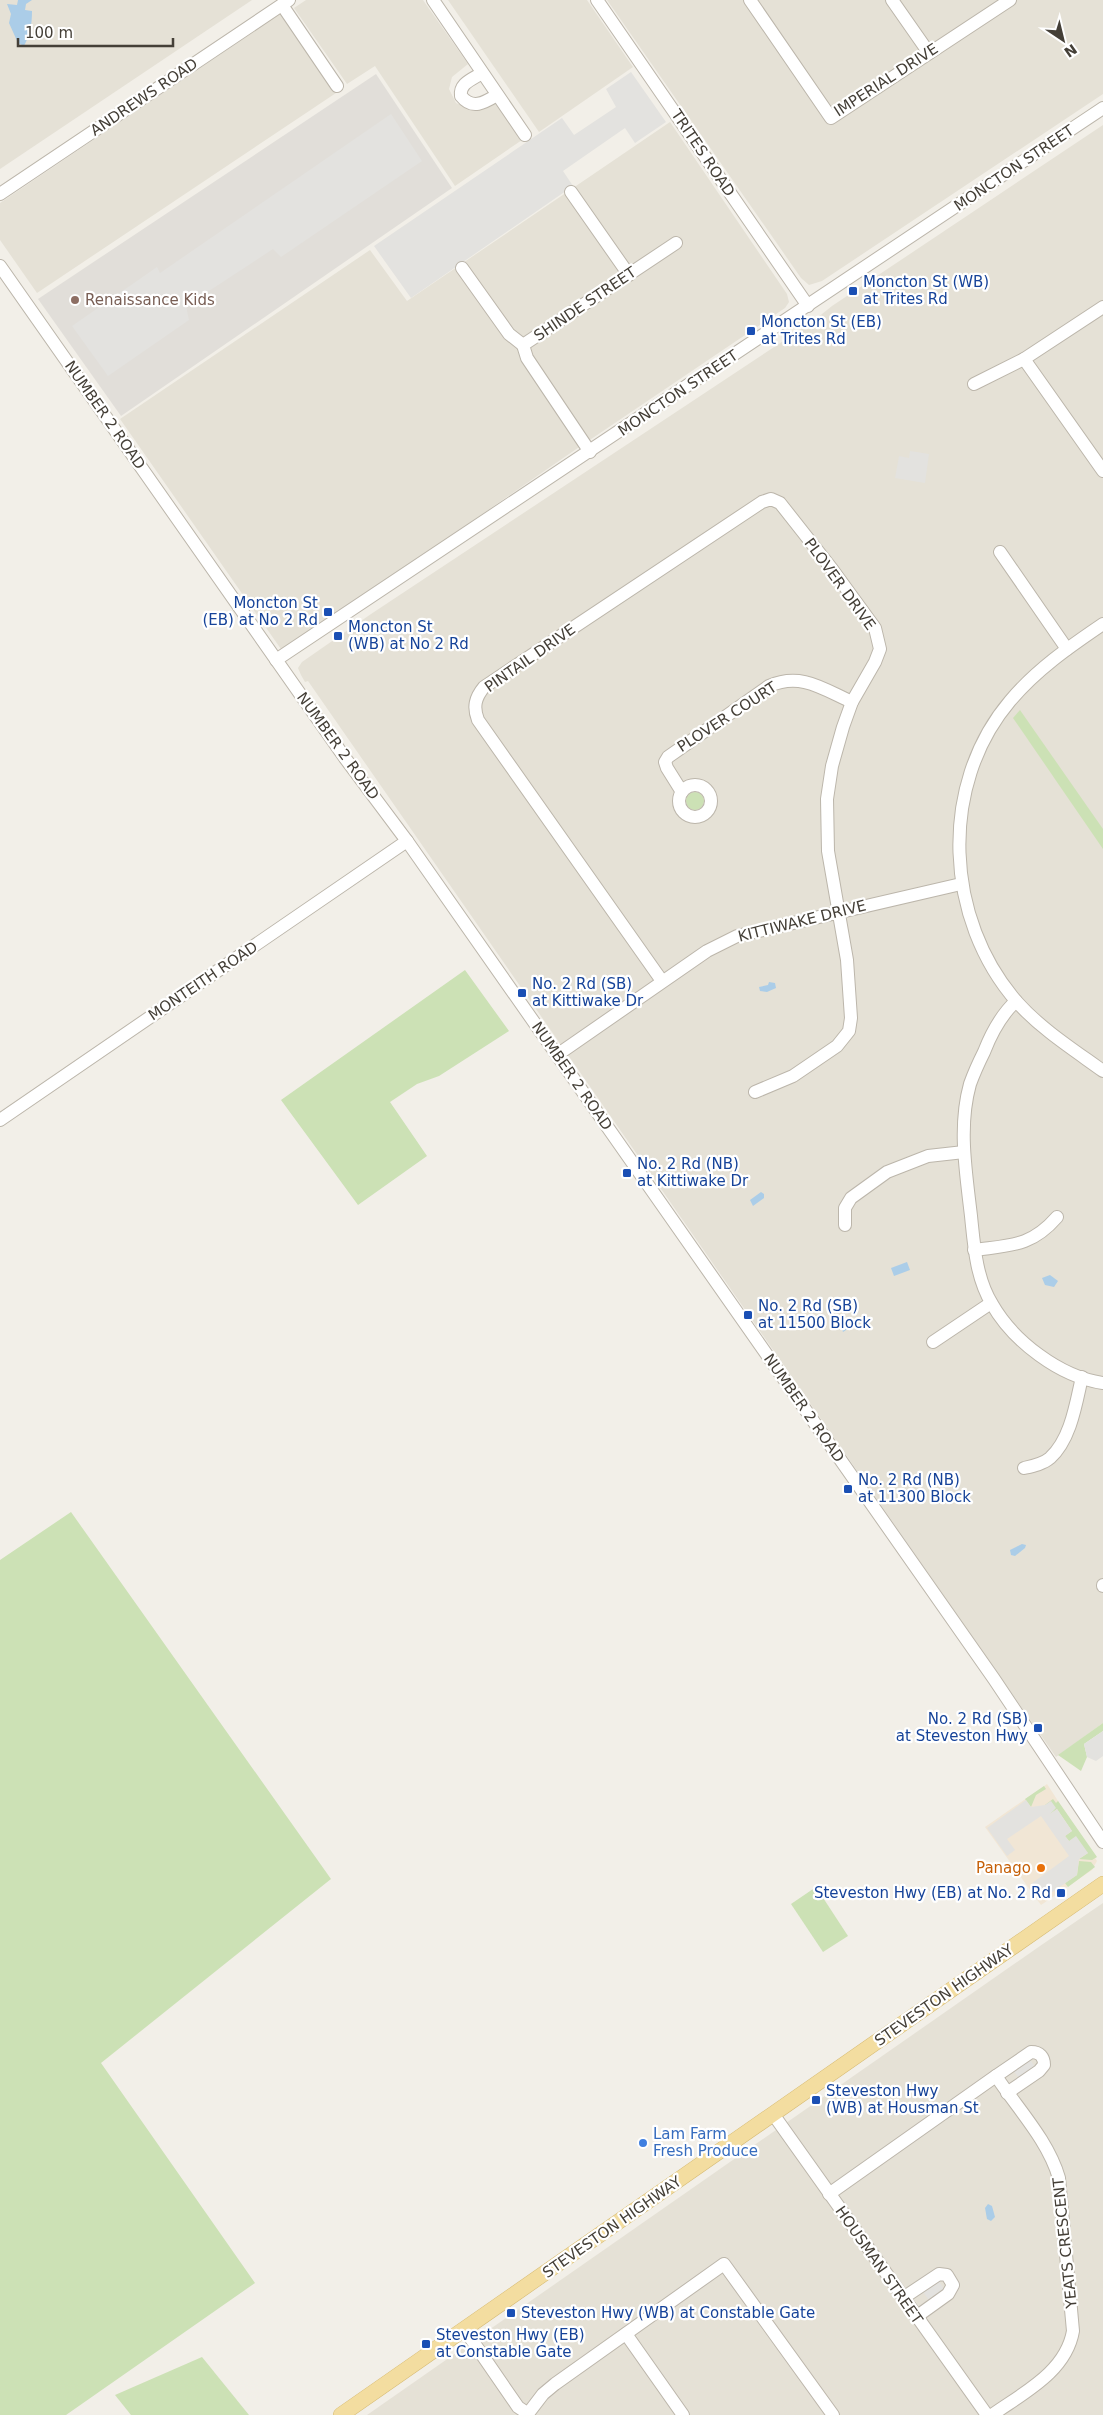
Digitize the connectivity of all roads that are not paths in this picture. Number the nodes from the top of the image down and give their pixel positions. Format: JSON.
{"nodes":[{"id":1,"x":433,"y":0,"type":"edge"},
{"id":2,"x":597,"y":0,"type":"edge"},
{"id":3,"x":750,"y":0,"type":"edge"},
{"id":4,"x":892,"y":0,"type":"edge"},
{"id":5,"x":1010,"y":0,"type":"edge"},
{"id":6,"x":285,"y":2,"type":"edge"},
{"id":7,"x":929,"y":53,"type":"junction"},
{"id":8,"x":482,"y":73,"type":"junction"},
{"id":9,"x":337,"y":86,"type":"dead end"},
{"id":10,"x":497,"y":95,"type":"junction"},
{"id":11,"x":1103,"y":108,"type":"edge"},
{"id":12,"x":525,"y":135,"type":"dead end"},
{"id":13,"x":571,"y":192,"type":"dead end"},
{"id":14,"x":0,"y":194,"type":"edge"},
{"id":15,"x":676,"y":243,"type":"dead end"},
{"id":16,"x":0,"y":266,"type":"edge"},
{"id":17,"x":462,"y":268,"type":"dead end"},
{"id":18,"x":629,"y":275,"type":"junction"},
{"id":19,"x":808,"y":306,"type":"junction"},
{"id":20,"x":1103,"y":307,"type":"edge"},
{"id":21,"x":523,"y":345,"type":"junction"},
{"id":22,"x":1024,"y":359,"type":"junction"},
{"id":23,"x":974,"y":384,"type":"dead end"},
{"id":24,"x":590,"y":452,"type":"junction"},
{"id":25,"x":1103,"y":471,"type":"edge"},
{"id":26,"x":771,"y":499,"type":"joint"},
{"id":27,"x":1000,"y":552,"type":"dead end"},
{"id":28,"x":1103,"y":624,"type":"edge"},
{"id":29,"x":1067,"y":648,"type":"junction"},
{"id":30,"x":276,"y":660,"type":"junction"},
{"id":31,"x":852,"y":702,"type":"junction"},
{"id":32,"x":682,"y":792,"type":"dead end"},
{"id":33,"x":407,"y":841,"type":"junction"},
{"id":34,"x":961,"y":884,"type":"junction"},
{"id":35,"x":838,"y":912,"type":"junction"},
{"id":36,"x":662,"y":981,"type":"junction"},
{"id":37,"x":1016,"y":1001,"type":"junction"},
{"id":38,"x":557,"y":1055,"type":"junction"},
{"id":39,"x":1103,"y":1071,"type":"edge"},
{"id":40,"x":756,"y":1092,"type":"dead end"},
{"id":41,"x":0,"y":1120,"type":"edge"},
{"id":42,"x":964,"y":1152,"type":"junction"},
{"id":43,"x":1056,"y":1217,"type":"dead end"},
{"id":44,"x":845,"y":1225,"type":"dead end"},
{"id":45,"x":974,"y":1250,"type":"junction"},
{"id":46,"x":991,"y":1303,"type":"junction"},
{"id":47,"x":933,"y":1342,"type":"dead end"},
{"id":48,"x":1082,"y":1377,"type":"junction"},
{"id":49,"x":1103,"y":1383,"type":"edge"},
{"id":50,"x":1024,"y":1468,"type":"dead end"},
{"id":51,"x":1103,"y":1842,"type":"edge"},
{"id":52,"x":1103,"y":1884,"type":"edge"},
{"id":53,"x":996,"y":2076,"type":"junction"},
{"id":54,"x":1007,"y":2093,"type":"junction"},
{"id":55,"x":773,"y":2114,"type":"junction"},
{"id":56,"x":829,"y":2194,"type":"junction"},
{"id":57,"x":904,"y":2298,"type":"junction"},
{"id":58,"x":916,"y":2317,"type":"junction"},
{"id":59,"x":464,"y":2330,"type":"junction"},
{"id":60,"x":626,"y":2334,"type":"junction"},
{"id":61,"x":527,"y":2414,"type":"edge"},
{"id":62,"x":341,"y":2415,"type":"edge"},
{"id":63,"x":683,"y":2415,"type":"edge"},
{"id":64,"x":833,"y":2415,"type":"edge"},
{"id":65,"x":987,"y":2415,"type":"edge"},
{"id":66,"x":992,"y":2415,"type":"edge"}],
"edges":[{"from":1,"to":8,"type":"street"},
{"from":2,"to":19,"type":"street","name":"TRITES ROAD"},
{"from":3,"to":7,"type":"street","name":"IMPERIAL DRIVE"},
{"from":4,"to":7,"type":"street"},
{"from":5,"to":7,"type":"street","name":"IMPERIAL DRIVE"},
{"from":6,"to":9,"type":"street"},
{"from":6,"to":14,"type":"street","name":"ANDREWS ROAD"},
{"from":8,"to":10,"type":"street"},
{"from":8,"to":10,"type":"street"},
{"from":10,"to":12,"type":"street"},
{"from":11,"to":19,"type":"street","name":"MONCTON STREET"},
{"from":13,"to":18,"type":"street"},
{"from":15,"to":18,"type":"street","name":"SHINDE STREET"},
{"from":16,"to":30,"type":"street","name":"NUMBER 2 ROAD"},
{"from":17,"to":21,"type":"street"},
{"from":18,"to":21,"type":"street","name":"SHINDE STREET"},
{"from":19,"to":24,"type":"street","name":"MONCTON STREET"},
{"from":20,"to":22,"type":"street"},
{"from":21,"to":24,"type":"street","name":"SHINDE STREET"},
{"from":22,"to":23,"type":"street"},
{"from":22,"to":25,"type":"street"},
{"from":24,"to":30,"type":"street","name":"MONCTON STREET"},
{"from":26,"to":31,"type":"street","name":"PLOVER DRIVE"},
{"from":26,"to":36,"type":"street","name":"PINTAIL DRIVE"},
{"from":27,"to":29,"type":"street"},
{"from":28,"to":29,"type":"street"},
{"from":29,"to":34,"type":"street"},
{"from":30,"to":33,"type":"street","name":"NUMBER 2 ROAD"},
{"from":31,"to":32,"type":"street","name":"PLOVER COURT"},
{"from":31,"to":35,"type":"street","name":"PLOVER DRIVE"},
{"from":33,"to":38,"type":"street","name":"NUMBER 2 ROAD"},
{"from":33,"to":41,"type":"street","name":"MONTEITH ROAD"},
{"from":34,"to":35,"type":"street","name":"KITTIWAKE DRIVE"},
{"from":34,"to":37,"type":"street"},
{"from":35,"to":36,"type":"street","name":"KITTIWAKE DRIVE"},
{"from":35,"to":40,"type":"street","name":"PLOVER DRIVE"},
{"from":36,"to":38,"type":"street","name":"KITTIWAKE DRIVE"},
{"from":37,"to":39,"type":"street"},
{"from":37,"to":42,"type":"street"},
{"from":38,"to":51,"type":"street","name":"NUMBER 2 ROAD"},
{"from":42,"to":44,"type":"street"},
{"from":42,"to":45,"type":"street"},
{"from":43,"to":45,"type":"street"},
{"from":45,"to":46,"type":"street"},
{"from":46,"to":47,"type":"street"},
{"from":46,"to":48,"type":"street"},
{"from":48,"to":49,"type":"street"},
{"from":48,"to":50,"type":"street"},
{"from":52,"to":55,"type":"main road","name":"STEVESTON HIGHWAY"},
{"from":53,"to":54,"type":"street","name":"YEATS CRESCENT"},
{"from":53,"to":54,"type":"street"},
{"from":53,"to":56,"type":"street"},
{"from":54,"to":66,"type":"street","name":"YEATS CRESCENT"},
{"from":55,"to":56,"type":"street","name":"HOUSMAN STREET"},
{"from":55,"to":59,"type":"main road","name":"STEVESTON HIGHWAY"},
{"from":56,"to":57,"type":"street","name":"HOUSMAN STREET"},
{"from":57,"to":58,"type":"street","name":"HOUSMAN STREET"},
{"from":57,"to":58,"type":"street"},
{"from":58,"to":65,"type":"street","name":"HOUSMAN STREET"},
{"from":59,"to":61,"type":"street"},
{"from":59,"to":62,"type":"main road","name":"STEVESTON HIGHWAY"},
{"from":60,"to":61,"type":"street"},
{"from":60,"to":63,"type":"street"},
{"from":60,"to":64,"type":"street"}]}
